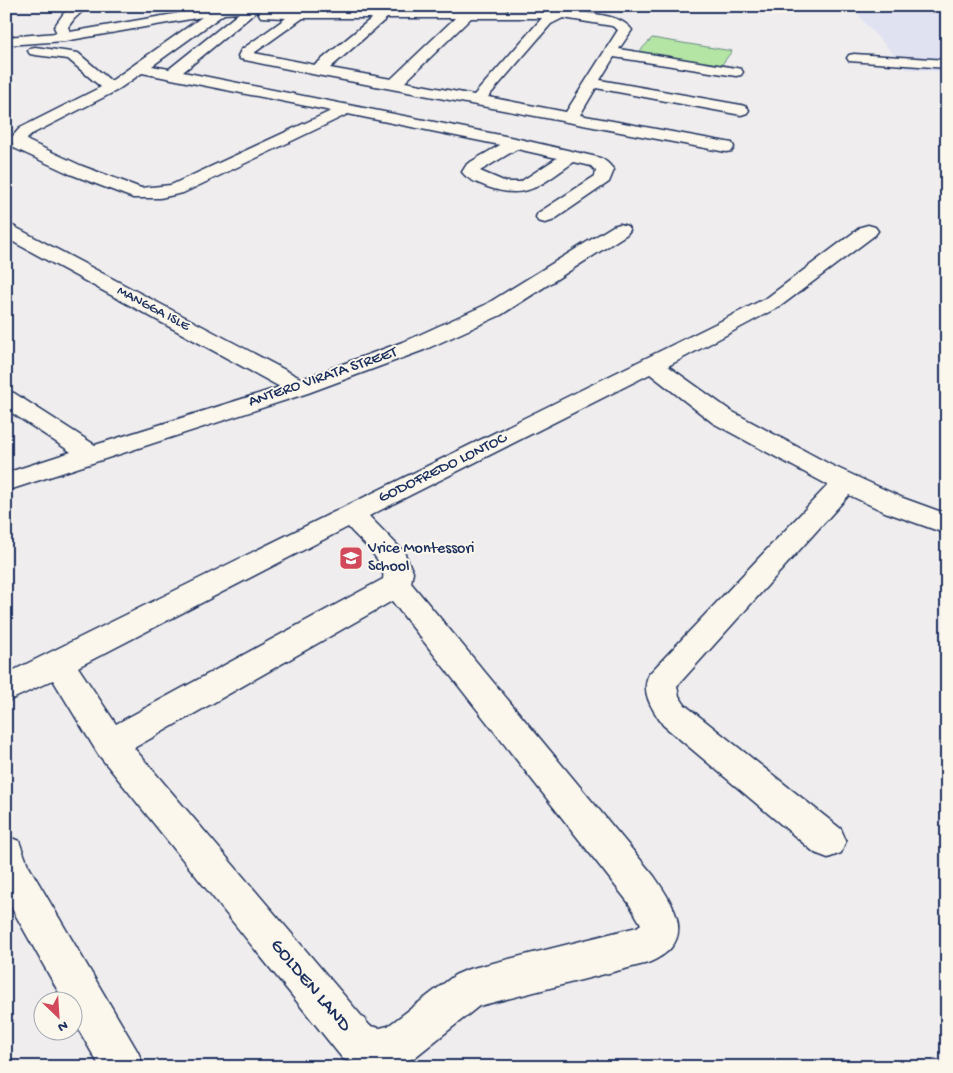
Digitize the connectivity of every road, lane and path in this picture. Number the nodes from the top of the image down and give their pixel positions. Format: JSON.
{"nodes":[{"id":1,"x":82,"y":6,"type":"edge"},
{"id":2,"x":442,"y":6,"type":"edge"},
{"id":3,"x":192,"y":7,"type":"edge"},
{"id":4,"x":280,"y":7,"type":"edge"},
{"id":5,"x":386,"y":9,"type":"edge"},
{"id":6,"x":221,"y":10,"type":"junction"},
{"id":7,"x":562,"y":10,"type":"edge"},
{"id":8,"x":260,"y":11,"type":"edge"},
{"id":9,"x":541,"y":14,"type":"edge"},
{"id":10,"x":299,"y":15,"type":"junction"},
{"id":11,"x":466,"y":15,"type":"junction"},
{"id":12,"x":64,"y":34,"type":"junction"},
{"id":13,"x":6,"y":35,"type":"edge"},
{"id":14,"x":6,"y":41,"type":"edge"},
{"id":15,"x":6,"y":50,"type":"edge"},
{"id":16,"x":610,"y":52,"type":"junction"},
{"id":17,"x":854,"y":58,"type":"dead end"},
{"id":18,"x":947,"y":64,"type":"edge"},
{"id":19,"x":141,"y":68,"type":"junction"},
{"id":20,"x":317,"y":71,"type":"junction"},
{"id":21,"x":736,"y":72,"type":"dead end"},
{"id":22,"x":172,"y":74,"type":"junction"},
{"id":23,"x":591,"y":83,"type":"junction"},
{"id":24,"x":393,"y":85,"type":"junction"},
{"id":25,"x":111,"y":88,"type":"junction"},
{"id":26,"x":477,"y":101,"type":"junction"},
{"id":27,"x":347,"y":109,"type":"junction"},
{"id":28,"x":741,"y":110,"type":"dead end"},
{"id":29,"x":570,"y":118,"type":"junction"},
{"id":30,"x":515,"y":144,"type":"junction"},
{"id":31,"x":726,"y":147,"type":"dead end"},
{"id":32,"x":571,"y":156,"type":"junction"},
{"id":33,"x":545,"y":217,"type":"dead end"},
{"id":34,"x":6,"y":230,"type":"edge"},
{"id":35,"x":620,"y":230,"type":"dead end"},
{"id":36,"x":868,"y":231,"type":"dead end"},
{"id":37,"x":652,"y":365,"type":"junction"},
{"id":38,"x":300,"y":388,"type":"junction"},
{"id":39,"x":6,"y":398,"type":"edge"},
{"id":40,"x":91,"y":454,"type":"junction"},
{"id":41,"x":6,"y":482,"type":"edge"},
{"id":42,"x":846,"y":482,"type":"junction"},
{"id":43,"x":351,"y":514,"type":"junction"},
{"id":44,"x":947,"y":524,"type":"edge"},
{"id":45,"x":396,"y":585,"type":"junction"},
{"id":46,"x":59,"y":664,"type":"junction"},
{"id":47,"x":6,"y":690,"type":"edge"},
{"id":48,"x":110,"y":744,"type":"junction"},
{"id":49,"x":828,"y":841,"type":"dead end"},
{"id":50,"x":6,"y":853,"type":"edge"},
{"id":51,"x":123,"y":1067,"type":"edge"}],
"edges":[{"from":1,"to":12,"type":"street"},
{"from":2,"to":5,"type":"street"},
{"from":3,"to":12,"type":"street"},
{"from":4,"to":5,"type":"street"},
{"from":4,"to":8,"type":"street"},
{"from":5,"to":10,"type":"street"},
{"from":5,"to":11,"type":"street"},
{"from":5,"to":20,"type":"street"},
{"from":6,"to":8,"type":"street"},
{"from":6,"to":12,"type":"street"},
{"from":6,"to":19,"type":"street"},
{"from":7,"to":9,"type":"street"},
{"from":7,"to":16,"type":"street"},
{"from":8,"to":10,"type":"street"},
{"from":8,"to":22,"type":"street"},
{"from":9,"to":11,"type":"street"},
{"from":9,"to":26,"type":"street"},
{"from":10,"to":20,"type":"street"},
{"from":11,"to":24,"type":"street"},
{"from":12,"to":13,"type":"street"},
{"from":12,"to":14,"type":"street"},
{"from":15,"to":25,"type":"street"},
{"from":16,"to":21,"type":"street"},
{"from":16,"to":23,"type":"street"},
{"from":17,"to":18,"type":"street"},
{"from":19,"to":22,"type":"street"},
{"from":19,"to":25,"type":"street"},
{"from":20,"to":24,"type":"street"},
{"from":22,"to":27,"type":"street"},
{"from":23,"to":28,"type":"street"},
{"from":23,"to":29,"type":"street"},
{"from":24,"to":26,"type":"street"},
{"from":25,"to":27,"type":"street"},
{"from":26,"to":29,"type":"street"},
{"from":27,"to":30,"type":"street"},
{"from":29,"to":31,"type":"street"},
{"from":30,"to":32,"type":"street"},
{"from":30,"to":32,"type":"street"},
{"from":32,"to":33,"type":"street"},
{"from":34,"to":38,"type":"street","name":"MANGGA ISLE"},
{"from":35,"to":38,"type":"street","name":"ANTERO VIRATA STREET"},
{"from":36,"to":37,"type":"street","name":"GODOFREDO LONTOC"},
{"from":37,"to":42,"type":"street"},
{"from":37,"to":43,"type":"street","name":"GODOFREDO LONTOC"},
{"from":38,"to":40,"type":"street","name":"ANTERO VIRATA STREET"},
{"from":39,"to":40,"type":"street"},
{"from":40,"to":41,"type":"street","name":"ANTERO VIRATA STREET"},
{"from":42,"to":44,"type":"street"},
{"from":42,"to":49,"type":"street"},
{"from":43,"to":45,"type":"street"},
{"from":43,"to":46,"type":"street","name":"GODOFREDO LONTOC"},
{"from":45,"to":48,"type":"street"},
{"from":45,"to":48,"type":"street","name":"GOLDEN LAND"},
{"from":46,"to":47,"type":"street","name":"GODOFREDO LONTOC"},
{"from":46,"to":48,"type":"street","name":"GOLDEN LAND"},
{"from":50,"to":51,"type":"street"}]}
